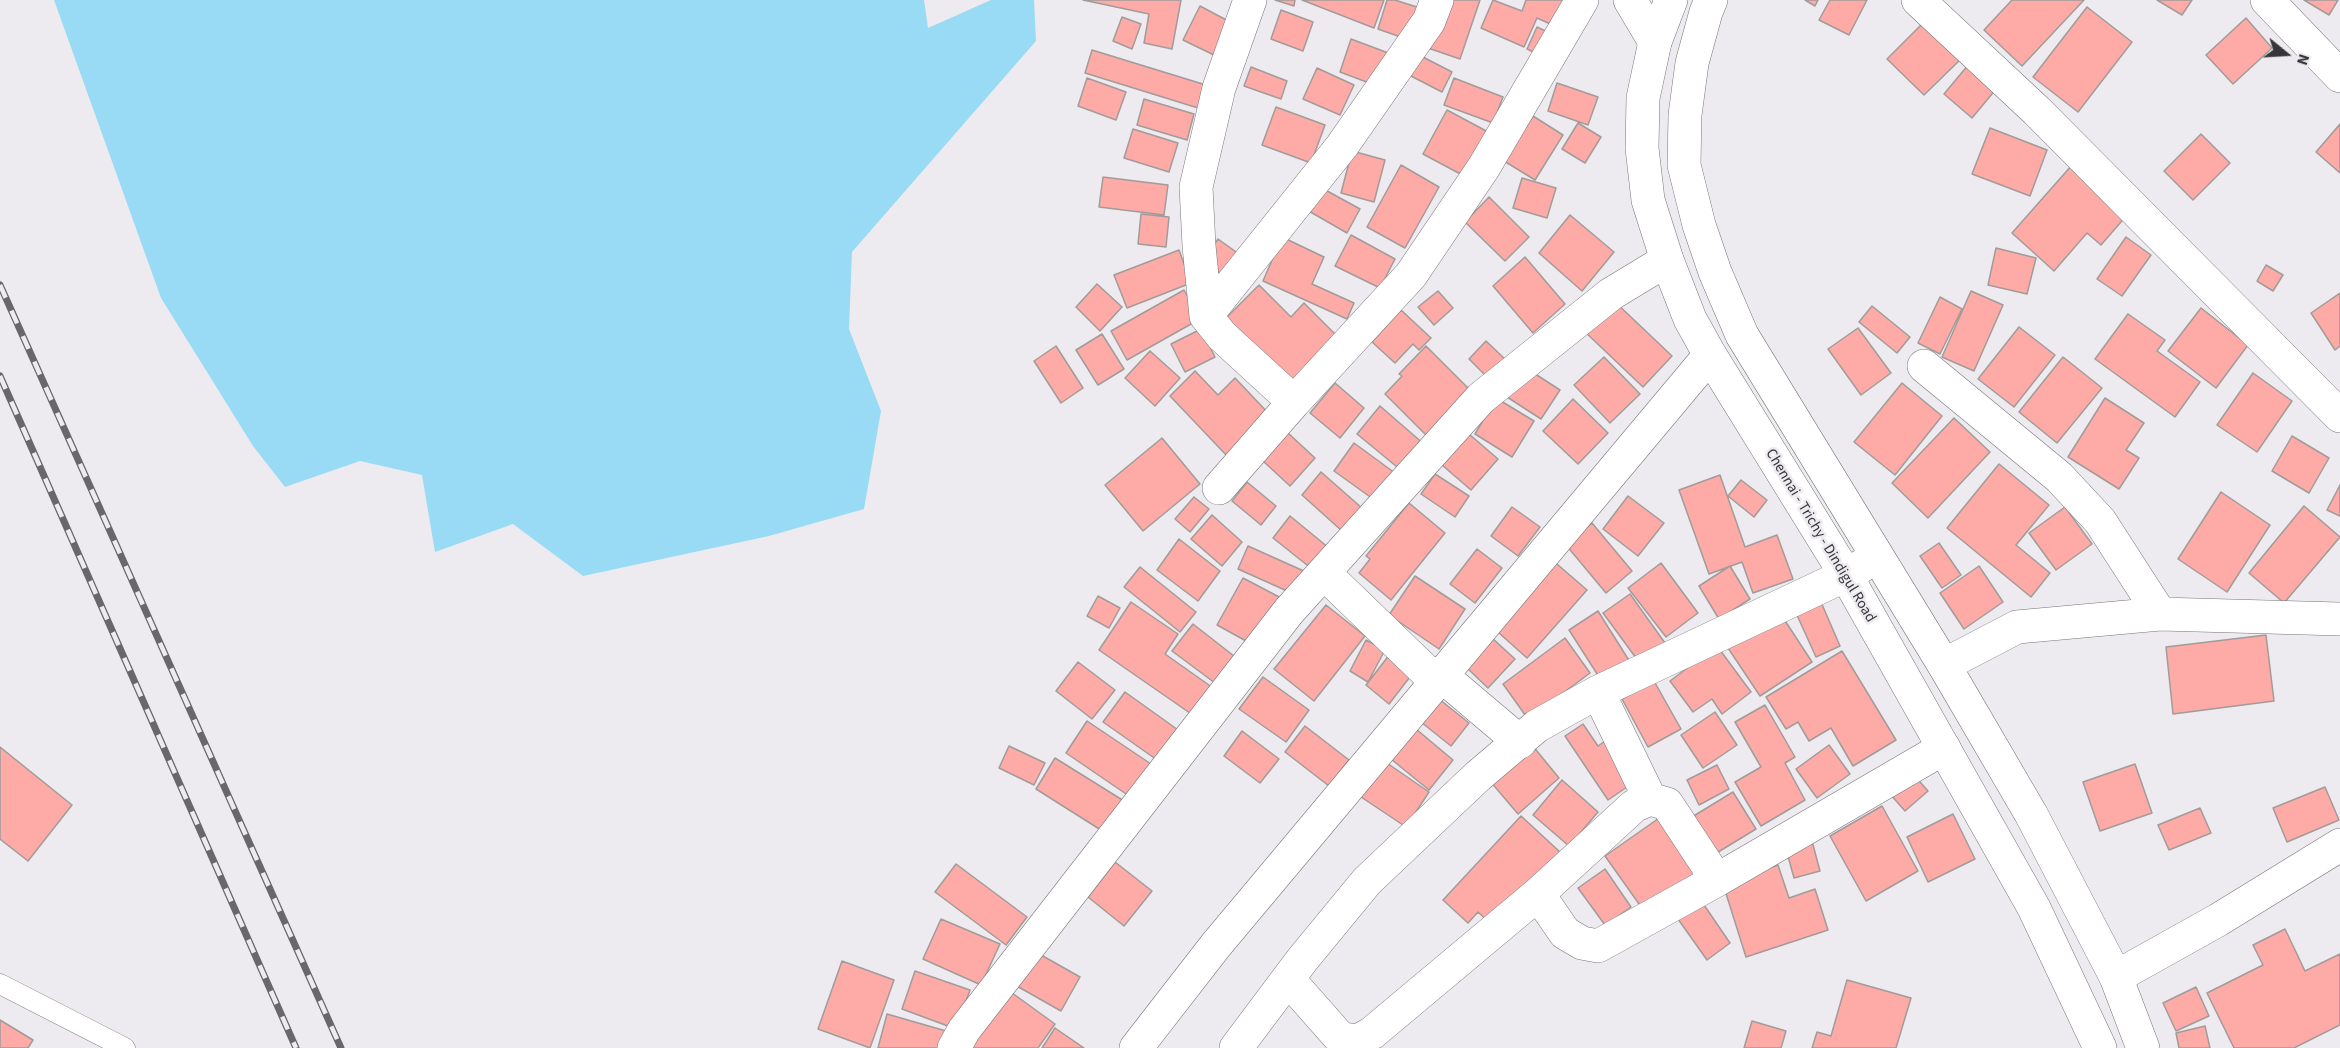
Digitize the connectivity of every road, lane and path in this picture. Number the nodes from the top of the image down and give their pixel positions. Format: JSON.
{"nodes":[{"id":1,"x":1250,"y":0,"type":"edge"},
{"id":2,"x":1437,"y":0,"type":"edge"},
{"id":3,"x":1582,"y":0,"type":"edge"},
{"id":4,"x":1630,"y":0,"type":"edge"},
{"id":5,"x":1671,"y":0,"type":"edge"},
{"id":6,"x":1711,"y":0,"type":"edge"},
{"id":7,"x":1918,"y":0,"type":"edge"},
{"id":8,"x":2266,"y":0,"type":"edge"},
{"id":9,"x":1655,"y":42,"type":"junction"},
{"id":10,"x":2340,"y":76,"type":"edge"},
{"id":11,"x":1667,"y":260,"type":"junction"},
{"id":12,"x":1206,"y":316,"type":"junction"},
{"id":13,"x":1710,"y":355,"type":"junction"},
{"id":14,"x":1924,"y":366,"type":"dead end"},
{"id":15,"x":1294,"y":402,"type":"junction"},
{"id":16,"x":2340,"y":416,"type":"edge"},
{"id":17,"x":1219,"y":488,"type":"dead end"},
{"id":18,"x":1877,"y":557,"type":"junction"},
{"id":19,"x":1324,"y":573,"type":"junction"},
{"id":20,"x":1846,"y":575,"type":"junction"},
{"id":21,"x":2160,"y":614,"type":"junction"},
{"id":22,"x":2340,"y":619,"type":"edge"},
{"id":23,"x":1944,"y":665,"type":"junction"},
{"id":24,"x":1440,"y":679,"type":"junction"},
{"id":25,"x":1598,"y":692,"type":"junction"},
{"id":26,"x":1520,"y":742,"type":"junction"},
{"id":27,"x":1944,"y":748,"type":"junction"},
{"id":28,"x":1650,"y":799,"type":"junction"},
{"id":29,"x":2340,"y":845,"type":"edge"},
{"id":30,"x":1717,"y":880,"type":"junction"},
{"id":31,"x":1538,"y":894,"type":"junction"},
{"id":32,"x":2116,"y":977,"type":"junction"},
{"id":33,"x":1288,"y":979,"type":"junction"},
{"id":34,"x":0,"y":984,"type":"edge"},
{"id":35,"x":125,"y":1048,"type":"edge"},
{"id":36,"x":954,"y":1048,"type":"edge"},
{"id":37,"x":1136,"y":1048,"type":"edge"},
{"id":38,"x":1236,"y":1048,"type":"edge"},
{"id":39,"x":2100,"y":1048,"type":"edge"},
{"id":40,"x":2143,"y":1048,"type":"edge"}],
"edges":[{"from":1,"to":12,"type":"main road"},
{"from":2,"to":12,"type":"main road"},
{"from":3,"to":15,"type":"main road"},
{"from":4,"to":9,"type":"main road"},
{"from":5,"to":9,"type":"main road","name":"Chennai - Trichy - Dindigul Road"},
{"from":6,"to":18,"type":"main road"},
{"from":7,"to":16,"type":"main road"},
{"from":8,"to":10,"type":"main road"},
{"from":9,"to":11,"type":"main road","name":"Chennai - Trichy - Dindigul Road"},
{"from":11,"to":13,"type":"main road","name":"Chennai - Trichy - Dindigul Road"},
{"from":11,"to":19,"type":"main road"},
{"from":12,"to":15,"type":"main road"},
{"from":13,"to":20,"type":"main road","name":"Chennai - Trichy - Dindigul Road"},
{"from":13,"to":24,"type":"main road"},
{"from":14,"to":21,"type":"main road"},
{"from":15,"to":17,"type":"main road"},
{"from":18,"to":20,"type":"main road"},
{"from":18,"to":23,"type":"main road"},
{"from":19,"to":24,"type":"main road"},
{"from":19,"to":36,"type":"main road"},
{"from":20,"to":25,"type":"main road"},
{"from":20,"to":27,"type":"main road","name":"Chennai - Trichy - Dindigul Road"},
{"from":21,"to":22,"type":"main road"},
{"from":21,"to":23,"type":"main road"},
{"from":23,"to":32,"type":"main road"},
{"from":24,"to":26,"type":"main road"},
{"from":24,"to":37,"type":"main road"},
{"from":25,"to":26,"type":"main road"},
{"from":25,"to":28,"type":"main road"},
{"from":26,"to":33,"type":"main road"},
{"from":27,"to":30,"type":"main road"},
{"from":27,"to":39,"type":"main road","name":"Chennai - Trichy - Dindigul Road"},
{"from":28,"to":30,"type":"main road"},
{"from":28,"to":31,"type":"main road"},
{"from":29,"to":32,"type":"main road"},
{"from":30,"to":31,"type":"main road"},
{"from":31,"to":33,"type":"main road"},
{"from":32,"to":40,"type":"main road"},
{"from":33,"to":38,"type":"main road"},
{"from":34,"to":35,"type":"lane"}]}
